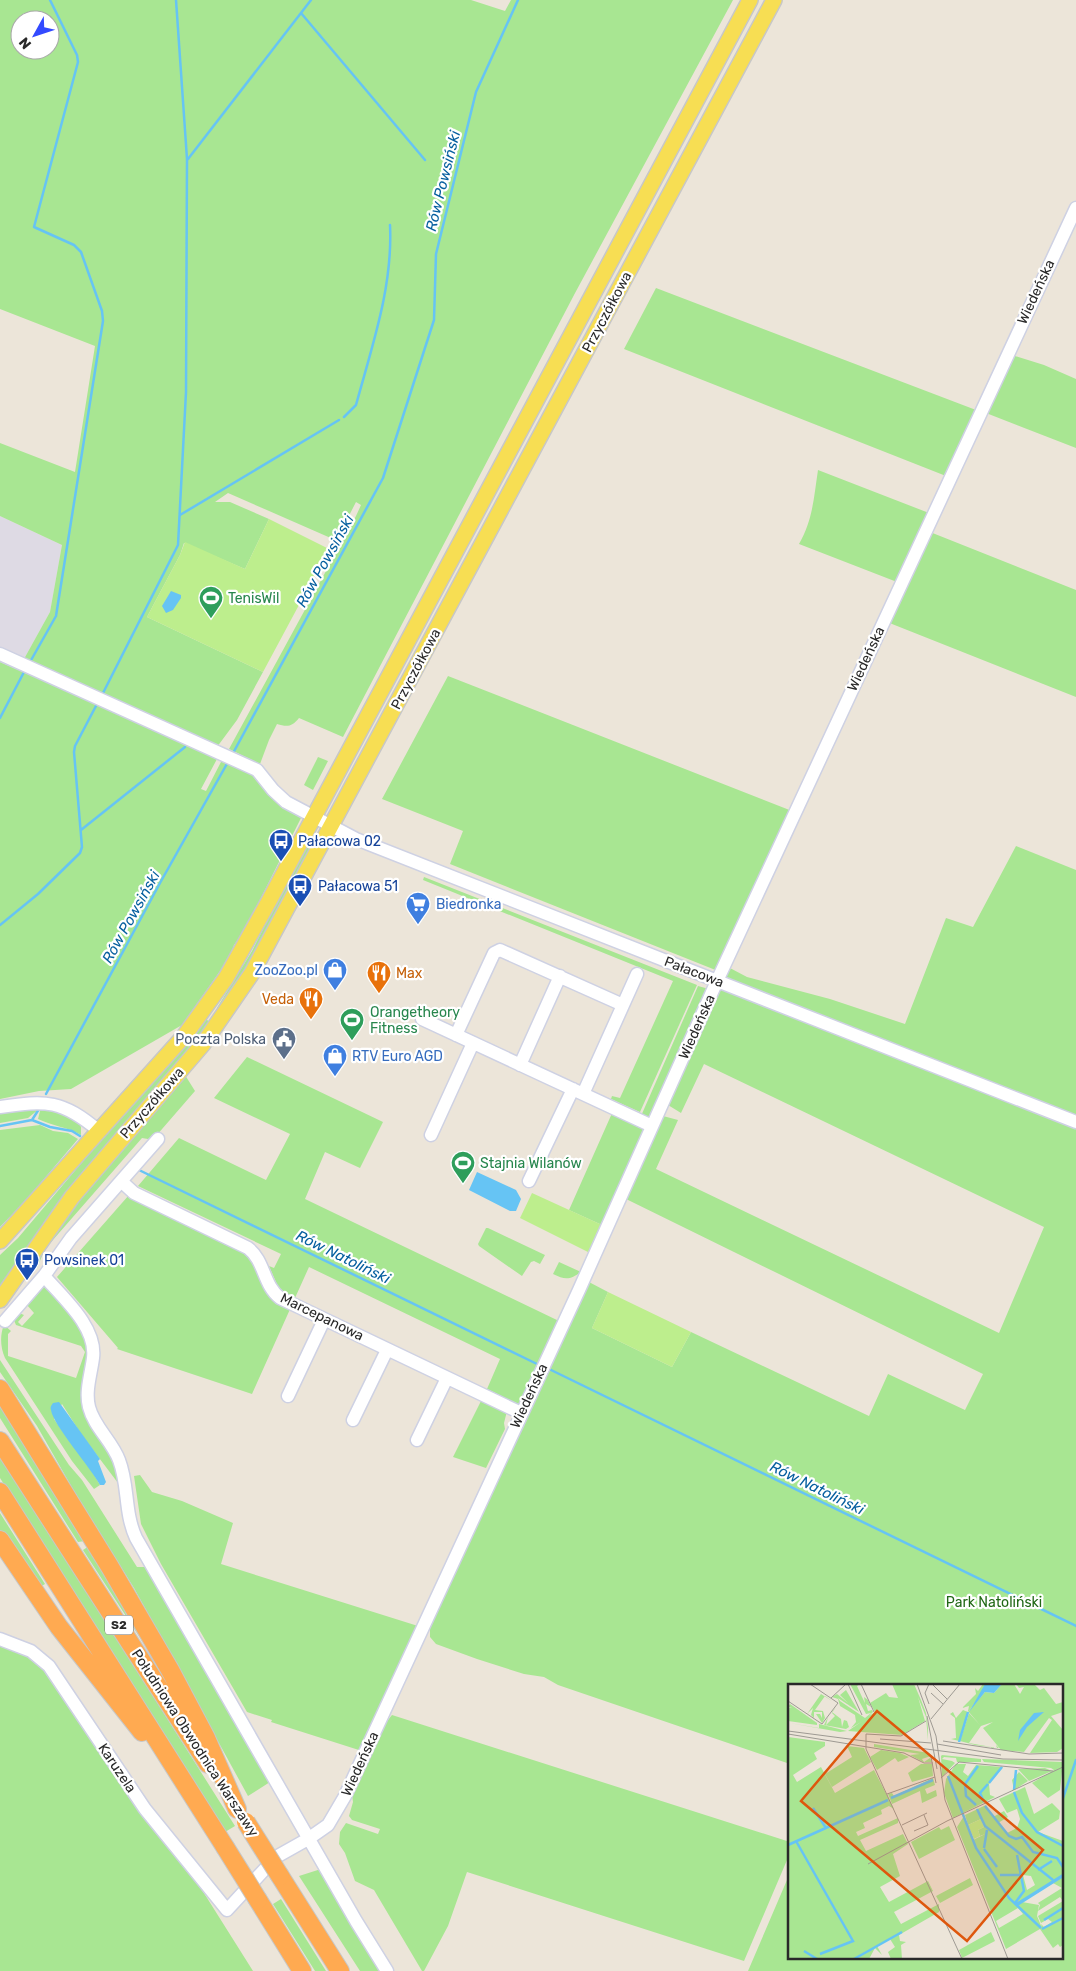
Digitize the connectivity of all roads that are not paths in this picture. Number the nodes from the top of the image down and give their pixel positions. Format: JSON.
{"nodes":[{"id":1,"x":750,"y":0,"type":"edge"},
{"id":2,"x":774,"y":0,"type":"edge"},
{"id":3,"x":1076,"y":208,"type":"edge"},
{"id":4,"x":494,"y":479,"type":"junction"},
{"id":5,"x":504,"y":504,"type":"junction"},
{"id":6,"x":0,"y":654,"type":"edge"},
{"id":7,"x":313,"y":818,"type":"junction"},
{"id":8,"x":331,"y":828,"type":"junction"},
{"id":9,"x":637,"y":974,"type":"dead end"},
{"id":10,"x":560,"y":976,"type":"junction"},
{"id":11,"x":717,"y":980,"type":"junction"},
{"id":12,"x":214,"y":997,"type":"junction"},
{"id":13,"x":623,"y":1005,"type":"junction"},
{"id":14,"x":422,"y":1019,"type":"dead end"},
{"id":15,"x":219,"y":1023,"type":"junction"},
{"id":16,"x":456,"y":1035,"type":"junction"},
{"id":17,"x":473,"y":1043,"type":"junction"},
{"id":18,"x":520,"y":1064,"type":"junction"},
{"id":19,"x":578,"y":1091,"type":"junction"},
{"id":20,"x":0,"y":1107,"type":"edge"},
{"id":21,"x":1076,"y":1122,"type":"edge"},
{"id":22,"x":652,"y":1126,"type":"junction"},
{"id":23,"x":99,"y":1131,"type":"junction"},
{"id":24,"x":431,"y":1135,"type":"dead end"},
{"id":25,"x":158,"y":1139,"type":"dead end"},
{"id":26,"x":121,"y":1181,"type":"junction"},
{"id":27,"x":529,"y":1182,"type":"dead end"},
{"id":28,"x":0,"y":1241,"type":"edge"},
{"id":29,"x":44,"y":1276,"type":"junction"},
{"id":30,"x":0,"y":1300,"type":"edge"},
{"id":31,"x":324,"y":1320,"type":"junction"},
{"id":32,"x":5,"y":1321,"type":"dead end"},
{"id":33,"x":387,"y":1350,"type":"junction"},
{"id":34,"x":447,"y":1378,"type":"junction"},
{"id":35,"x":0,"y":1389,"type":"edge"},
{"id":36,"x":288,"y":1396,"type":"dead end"},
{"id":37,"x":521,"y":1413,"type":"junction"},
{"id":38,"x":353,"y":1420,"type":"dead end"},
{"id":39,"x":417,"y":1440,"type":"dead end"},
{"id":40,"x":0,"y":1441,"type":"edge"},
{"id":41,"x":0,"y":1492,"type":"edge"},
{"id":42,"x":0,"y":1540,"type":"edge"},
{"id":43,"x":0,"y":1639,"type":"edge"},
{"id":44,"x":190,"y":1790,"type":"junction"},
{"id":45,"x":242,"y":1816,"type":"junction"},
{"id":46,"x":308,"y":1839,"type":"junction"},
{"id":47,"x":227,"y":1910,"type":"joint"},
{"id":48,"x":302,"y":1971,"type":"edge"},
{"id":49,"x":340,"y":1971,"type":"edge"},
{"id":50,"x":387,"y":1971,"type":"edge"}],
"edges":[{"from":1,"to":4,"type":"main road","name":"Przyczółkowa"},
{"from":2,"to":5,"type":"main road","name":"Przyczółkowa"},
{"from":3,"to":11,"type":"street","name":"Wiedeńska"},
{"from":4,"to":5,"type":"main road"},
{"from":4,"to":7,"type":"main road","name":"Przyczółkowa"},
{"from":5,"to":8,"type":"main road","name":"Przyczółkowa"},
{"from":6,"to":7,"type":"street","name":"Pałacowa"},
{"from":7,"to":8,"type":"street","name":"Pałacowa"},
{"from":7,"to":12,"type":"main road","name":"Przyczółkowa"},
{"from":8,"to":11,"type":"street","name":"Pałacowa"},
{"from":8,"to":15,"type":"main road","name":"Przyczółkowa"},
{"from":9,"to":13,"type":"street"},
{"from":10,"to":13,"type":"street"},
{"from":10,"to":16,"type":"street"},
{"from":10,"to":18,"type":"street"},
{"from":11,"to":21,"type":"street","name":"Pałacowa"},
{"from":11,"to":22,"type":"street","name":"Wiedeńska"},
{"from":12,"to":15,"type":"main road"},
{"from":12,"to":23,"type":"main road","name":"Przyczółkowa"},
{"from":13,"to":19,"type":"street"},
{"from":14,"to":16,"type":"street"},
{"from":15,"to":30,"type":"main road","name":"Przyczółkowa"},
{"from":16,"to":17,"type":"street"},
{"from":17,"to":18,"type":"street"},
{"from":17,"to":24,"type":"street"},
{"from":18,"to":19,"type":"street"},
{"from":19,"to":22,"type":"street"},
{"from":19,"to":27,"type":"street"},
{"from":20,"to":23,"type":"street"},
{"from":22,"to":37,"type":"street","name":"Wiedeńska"},
{"from":23,"to":28,"type":"main road","name":"Przyczółkowa"},
{"from":25,"to":26,"type":"street","name":"Przyczółkowa"},
{"from":26,"to":29,"type":"street","name":"Przyczółkowa"},
{"from":26,"to":31,"type":"street","name":"Marcepanowa"},
{"from":29,"to":32,"type":"street","name":"Przyczółkowa"},
{"from":29,"to":46,"type":"street"},
{"from":31,"to":33,"type":"street","name":"Marcepanowa"},
{"from":31,"to":36,"type":"street"},
{"from":33,"to":34,"type":"street","name":"Marcepanowa"},
{"from":33,"to":38,"type":"street"},
{"from":34,"to":37,"type":"street","name":"Marcepanowa"},
{"from":34,"to":39,"type":"street"},
{"from":35,"to":45,"type":"highway"},
{"from":37,"to":46,"type":"street","name":"Wiedeńska"},
{"from":40,"to":45,"type":"highway","name":"Południowa Obwodnica Warszawy","number":"S2"},
{"from":41,"to":44,"type":"highway","name":"Południowa Obwodnica Warszawy","number":"S2"},
{"from":42,"to":44,"type":"highway"},
{"from":43,"to":47,"type":"street","name":"Karuzela"},
{"from":44,"to":48,"type":"highway","name":"Południowa Obwodnica Warszawy","number":"S2","bridge":true},
{"from":45,"to":49,"type":"highway","name":"Południowa Obwodnica Warszawy","number":"S2","bridge":true},
{"from":46,"to":47,"type":"street","name":"Wiedeńska"},
{"from":46,"to":50,"type":"street"}]}
